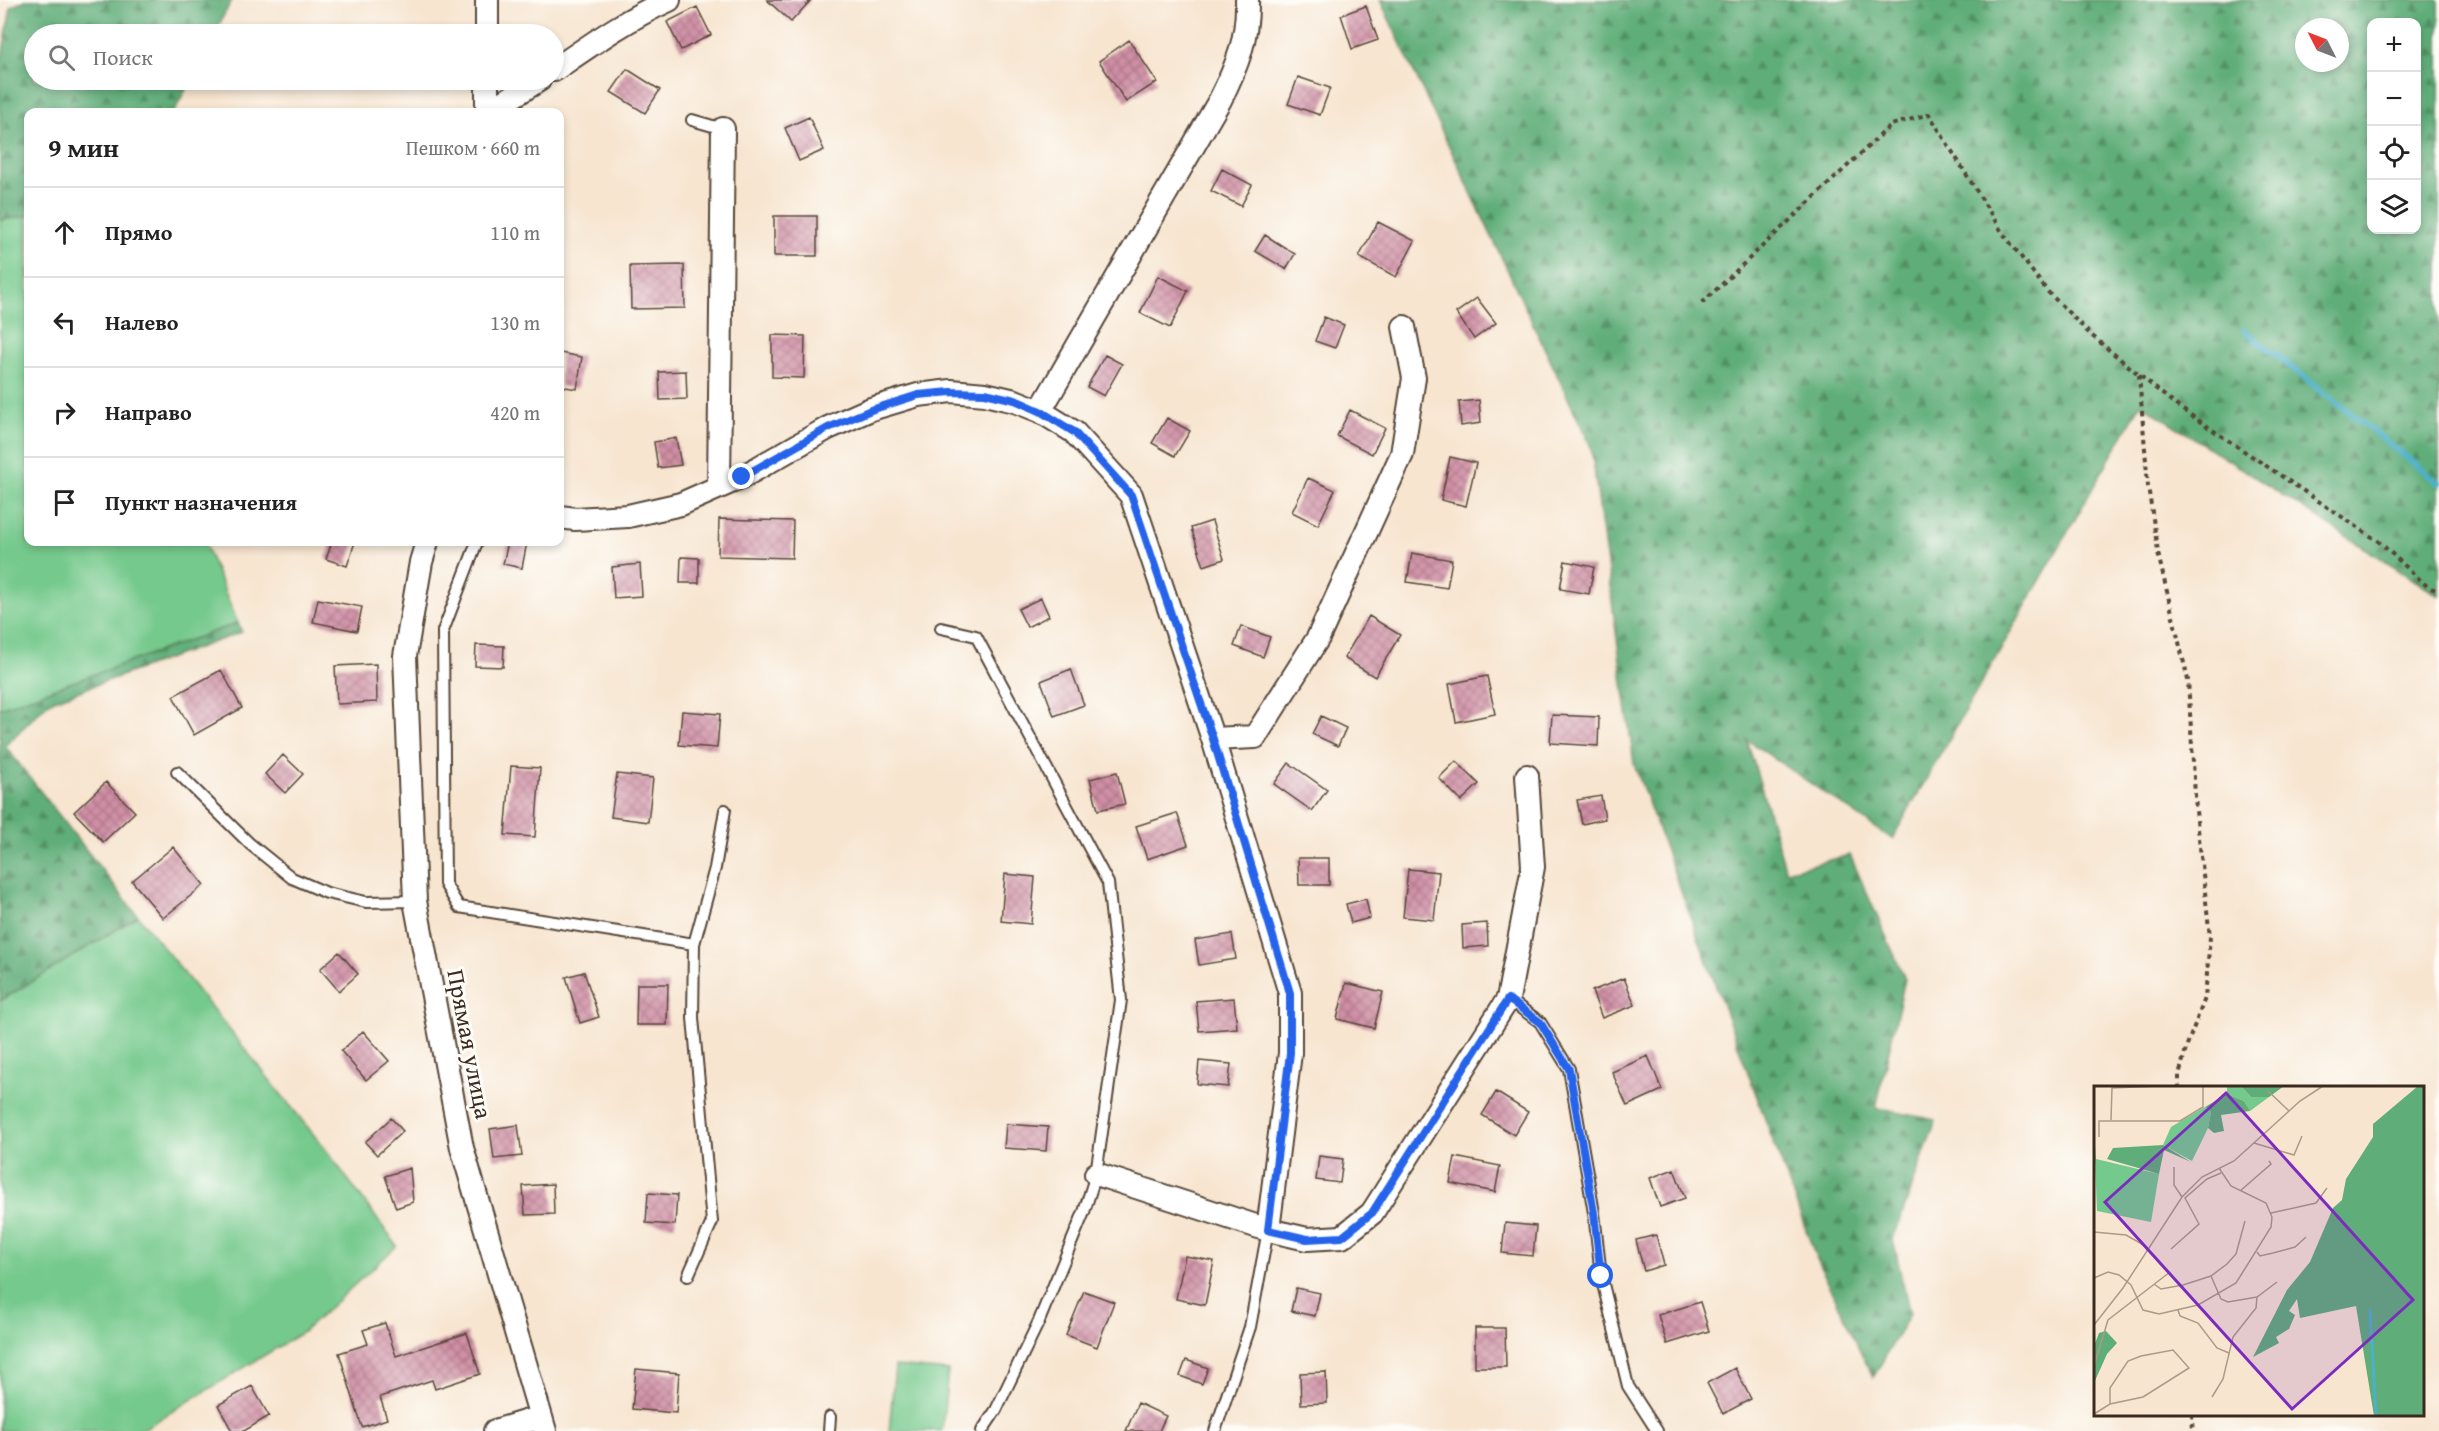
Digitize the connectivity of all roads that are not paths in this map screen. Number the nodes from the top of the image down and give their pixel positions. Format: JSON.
{"nodes":[{"id":1,"x":487,"y":0,"type":"edge"},
{"id":2,"x":669,"y":0,"type":"edge"},
{"id":3,"x":1246,"y":0,"type":"edge"},
{"id":4,"x":487,"y":24,"type":"edge"},
{"id":5,"x":564,"y":62,"type":"edge"},
{"id":6,"x":487,"y":90,"type":"edge"},
{"id":7,"x":523,"y":90,"type":"edge"},
{"id":8,"x":488,"y":108,"type":"edge"},
{"id":9,"x":494,"y":108,"type":"edge"},
{"id":10,"x":692,"y":120,"type":"dead end"},
{"id":11,"x":723,"y":129,"type":"joint"},
{"id":12,"x":1404,"y":327,"type":"dead end"},
{"id":13,"x":1040,"y":411,"type":"junction"},
{"id":14,"x":719,"y":487,"type":"junction"},
{"id":15,"x":564,"y":518,"type":"edge"},
{"id":16,"x":426,"y":546,"type":"edge"},
{"id":17,"x":475,"y":546,"type":"edge"},
{"id":18,"x":941,"y":628,"type":"dead end"},
{"id":19,"x":1213,"y":739,"type":"junction"},
{"id":20,"x":177,"y":772,"type":"dead end"},
{"id":21,"x":1527,"y":776,"type":"dead end"},
{"id":22,"x":725,"y":810,"type":"dead end"},
{"id":23,"x":415,"y":901,"type":"junction"},
{"id":24,"x":694,"y":944,"type":"junction"},
{"id":25,"x":1508,"y":999,"type":"junction"},
{"id":26,"x":1096,"y":1174,"type":"junction"},
{"id":27,"x":1268,"y":1230,"type":"junction"},
{"id":28,"x":688,"y":1276,"type":"dead end"},
{"id":29,"x":830,"y":1417,"type":"dead end"},
{"id":30,"x":543,"y":1424,"type":"edge"},
{"id":31,"x":495,"y":1431,"type":"edge"},
{"id":32,"x":829,"y":1431,"type":"edge"},
{"id":33,"x":982,"y":1431,"type":"edge"},
{"id":34,"x":1215,"y":1431,"type":"edge"},
{"id":35,"x":1657,"y":1431,"type":"edge"}],
"edges":[{"from":1,"to":4,"type":"street"},
{"from":2,"to":5,"type":"street"},
{"from":3,"to":13,"type":"street"},
{"from":6,"to":8,"type":"street"},
{"from":7,"to":9,"type":"street"},
{"from":10,"to":11,"type":"lane"},
{"from":11,"to":14,"type":"street"},
{"from":12,"to":19,"type":"street"},
{"from":13,"to":14,"type":"street"},
{"from":13,"to":19,"type":"street"},
{"from":14,"to":15,"type":"street"},
{"from":16,"to":23,"type":"street","name":"Прямая улица"},
{"from":17,"to":24,"type":"lane"},
{"from":18,"to":26,"type":"lane"},
{"from":19,"to":27,"type":"street"},
{"from":20,"to":23,"type":"lane"},
{"from":21,"to":25,"type":"street"},
{"from":22,"to":24,"type":"lane"},
{"from":23,"to":30,"type":"street","name":"Прямая улица"},
{"from":24,"to":28,"type":"lane"},
{"from":25,"to":27,"type":"street"},
{"from":25,"to":35,"type":"lane"},
{"from":26,"to":27,"type":"street"},
{"from":26,"to":33,"type":"lane"},
{"from":27,"to":34,"type":"lane"},
{"from":29,"to":32,"type":"lane"},
{"from":30,"to":31,"type":"street"}]}
